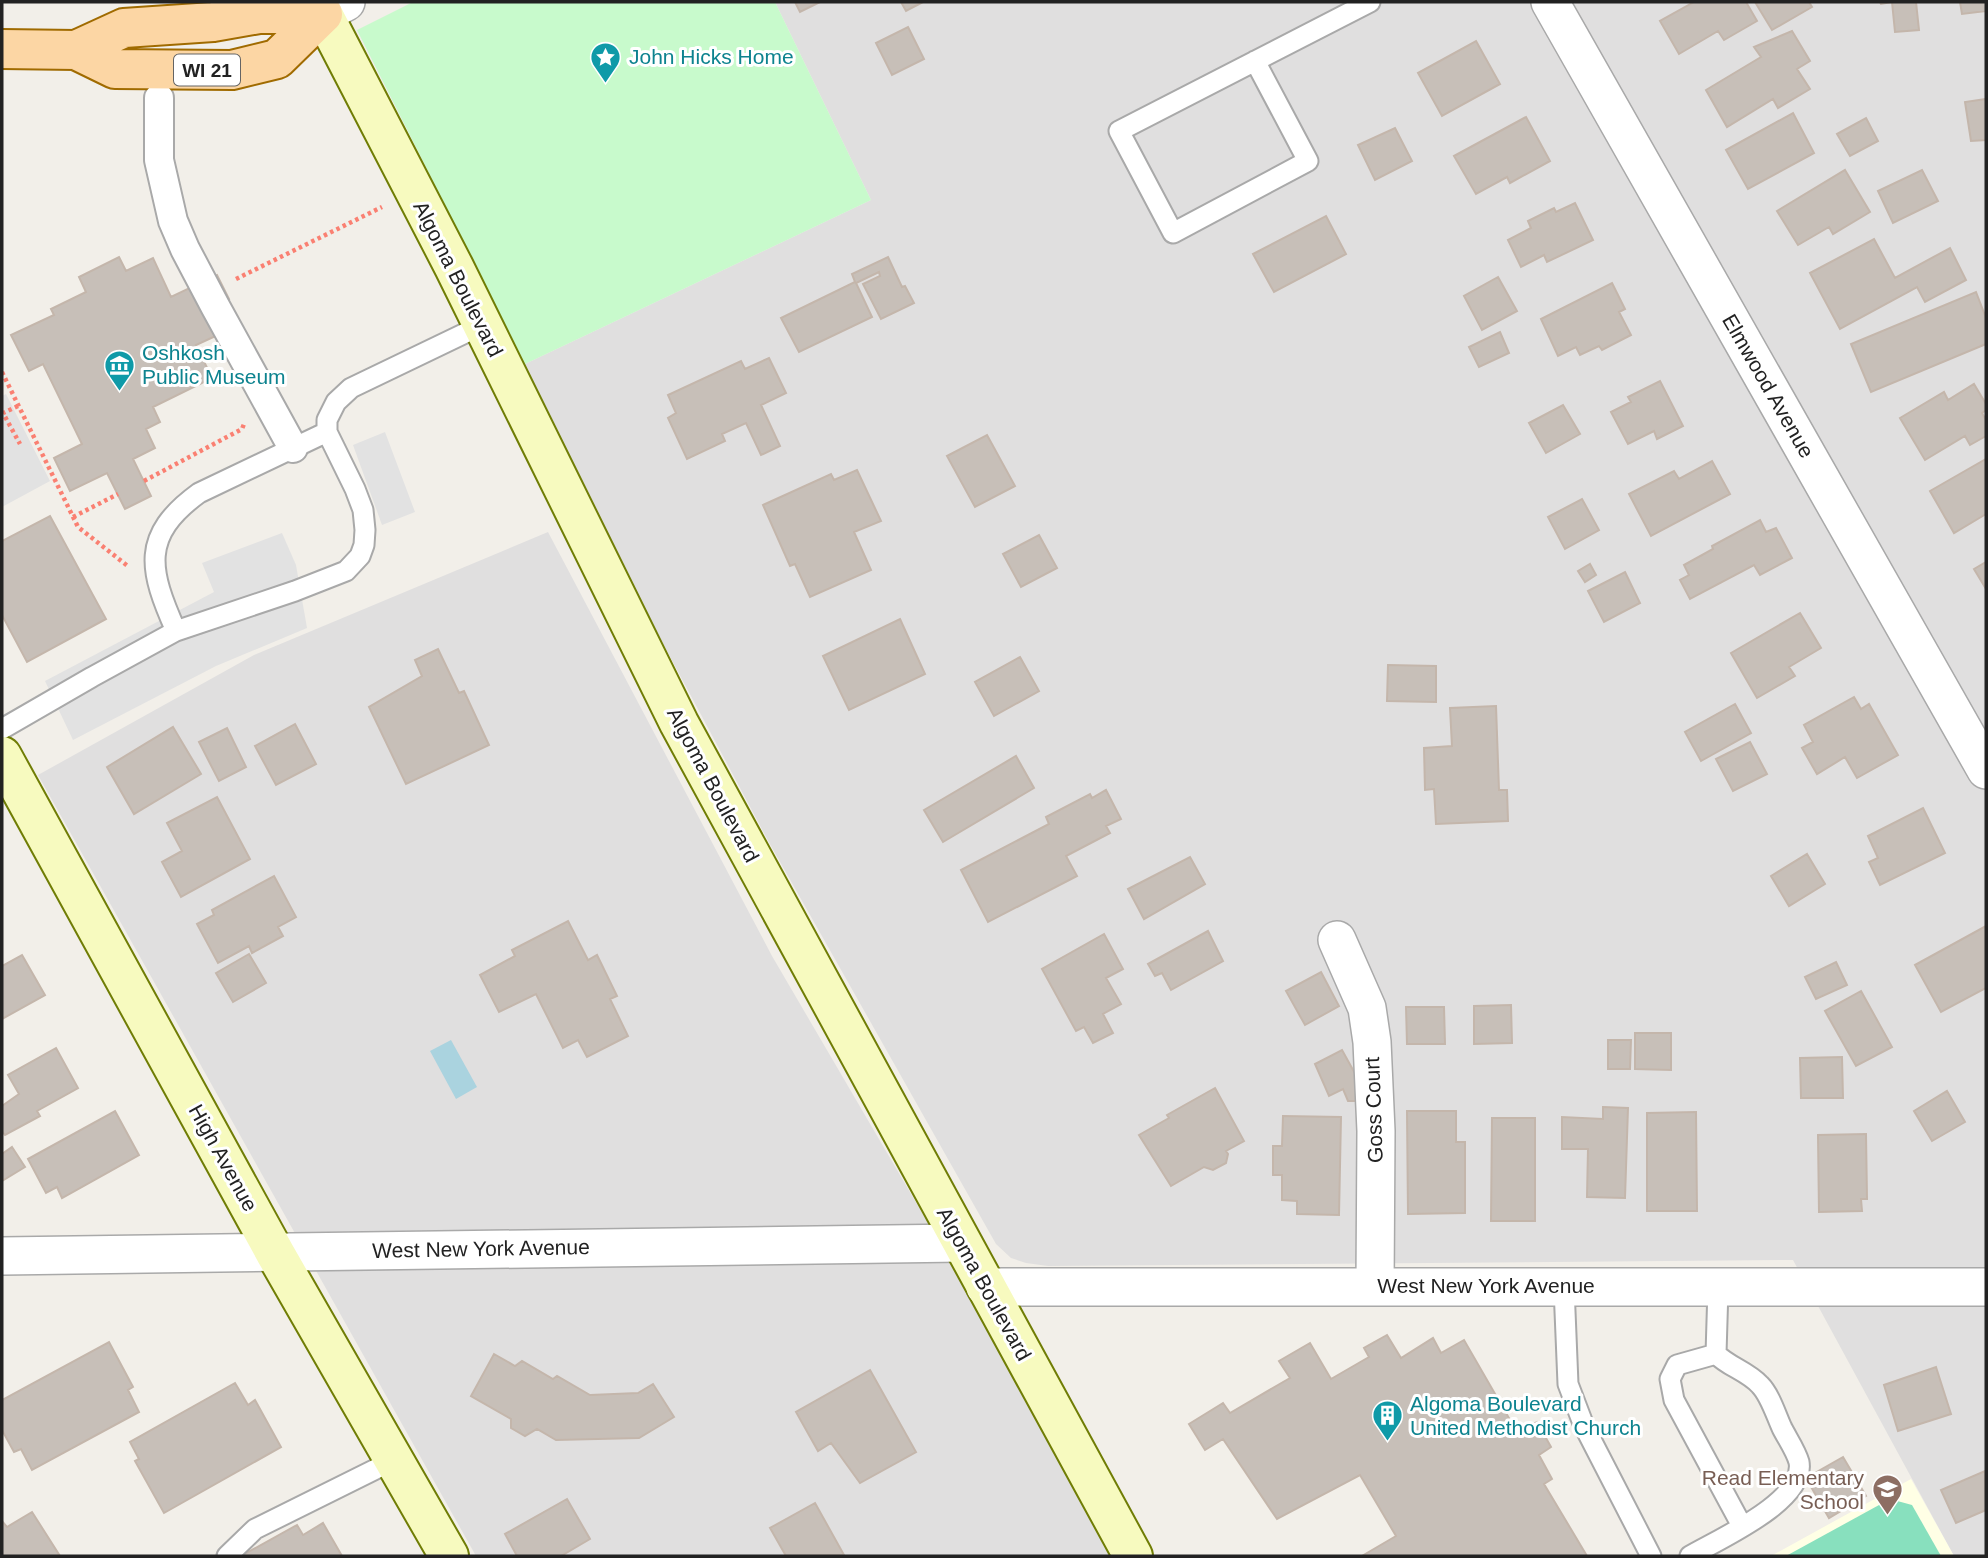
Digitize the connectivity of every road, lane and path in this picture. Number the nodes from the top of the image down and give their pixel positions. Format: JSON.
{"nodes":[{"id":1,"x":1370,"y":2,"type":"edge"},
{"id":2,"x":1550,"y":2,"type":"edge"},
{"id":3,"x":329,"y":6,"type":"edge"},
{"id":4,"x":2,"y":48,"type":"edge"},
{"id":5,"x":76,"y":50,"type":"junction"},
{"id":6,"x":1255,"y":61,"type":"junction"},
{"id":7,"x":159,"y":98,"type":"dead end"},
{"id":8,"x":415,"y":191,"type":"junction"},
{"id":9,"x":234,"y":281,"type":"dead end"},
{"id":10,"x":482,"y":325,"type":"junction"},
{"id":11,"x":2,"y":372,"type":"edge"},
{"id":12,"x":260,"y":387,"type":"junction"},
{"id":13,"x":18,"y":406,"type":"junction"},
{"id":14,"x":327,"y":432,"type":"junction"},
{"id":15,"x":20,"y":444,"type":"dead end"},
{"id":16,"x":293,"y":448,"type":"junction"},
{"id":17,"x":144,"y":481,"type":"dead end"},
{"id":18,"x":118,"y":494,"type":"dead end"},
{"id":19,"x":73,"y":517,"type":"junction"},
{"id":20,"x":156,"y":579,"type":"junction"},
{"id":21,"x":176,"y":631,"type":"junction"},
{"id":22,"x":2,"y":729,"type":"edge"},
{"id":23,"x":2,"y":756,"type":"edge"},
{"id":24,"x":1986,"y":770,"type":"edge"},
{"id":25,"x":1337,"y":940,"type":"dead end"},
{"id":26,"x":961,"y":1242,"type":"junction"},
{"id":27,"x":275,"y":1253,"type":"junction"},
{"id":28,"x":2,"y":1256,"type":"edge"},
{"id":29,"x":1375,"y":1286,"type":"junction"},
{"id":30,"x":985,"y":1287,"type":"junction"},
{"id":31,"x":1564,"y":1287,"type":"junction"},
{"id":32,"x":1986,"y":1287,"type":"edge"},
{"id":33,"x":1718,"y":1288,"type":"junction"},
{"id":34,"x":1716,"y":1354,"type":"junction"},
{"id":35,"x":394,"y":1460,"type":"junction"},
{"id":36,"x":1742,"y":1526,"type":"junction"},
{"id":37,"x":227,"y":1556,"type":"edge"},
{"id":38,"x":449,"y":1556,"type":"edge"},
{"id":39,"x":1133,"y":1556,"type":"edge"},
{"id":40,"x":1651,"y":1556,"type":"edge"},
{"id":41,"x":1690,"y":1556,"type":"edge"}],
"edges":[{"from":1,"to":6,"type":"lane"},
{"from":2,"to":24,"type":"street","name":"Elmwood Avenue"},
{"from":3,"to":5,"type":"main road","number":"WI 21"},
{"from":3,"to":5,"type":"main road","number":"WI 21"},
{"from":3,"to":8,"type":"main road","name":"Algoma Boulevard"},
{"from":4,"to":5,"type":"main road","number":"WI 21"},
{"from":6,"to":6,"type":"lane"},
{"from":7,"to":12,"type":"street"},
{"from":8,"to":9,"type":"path"},
{"from":8,"to":10,"type":"main road","name":"Algoma Boulevard"},
{"from":10,"to":14,"type":"lane"},
{"from":10,"to":26,"type":"main road","name":"Algoma Boulevard"},
{"from":11,"to":13,"type":"path"},
{"from":12,"to":16,"type":"street"},
{"from":12,"to":17,"type":"path"},
{"from":13,"to":15,"type":"path"},
{"from":13,"to":19,"type":"path"},
{"from":14,"to":16,"type":"lane"},
{"from":14,"to":21,"type":"lane"},
{"from":16,"to":20,"type":"lane"},
{"from":18,"to":19,"type":"path"},
{"from":19,"to":20,"type":"path"},
{"from":20,"to":21,"type":"lane"},
{"from":21,"to":22,"type":"lane"},
{"from":23,"to":27,"type":"main road","name":"High Avenue"},
{"from":25,"to":29,"type":"street","name":"Goss Court"},
{"from":26,"to":27,"type":"street","name":"West New York Avenue"},
{"from":26,"to":30,"type":"main road","name":"Algoma Boulevard"},
{"from":27,"to":28,"type":"street","name":"West New York Avenue"},
{"from":27,"to":35,"type":"main road","name":"High Avenue"},
{"from":29,"to":30,"type":"street","name":"West New York Avenue"},
{"from":29,"to":31,"type":"street","name":"West New York Avenue"},
{"from":30,"to":39,"type":"main road","name":"Algoma Boulevard"},
{"from":31,"to":33,"type":"street","name":"West New York Avenue"},
{"from":31,"to":40,"type":"lane"},
{"from":32,"to":33,"type":"street","name":"West New York Avenue"},
{"from":33,"to":34,"type":"lane"},
{"from":34,"to":36,"type":"lane"},
{"from":34,"to":36,"type":"lane"},
{"from":35,"to":37,"type":"lane"},
{"from":35,"to":38,"type":"main road","name":"High Avenue"},
{"from":36,"to":41,"type":"lane"}]}
